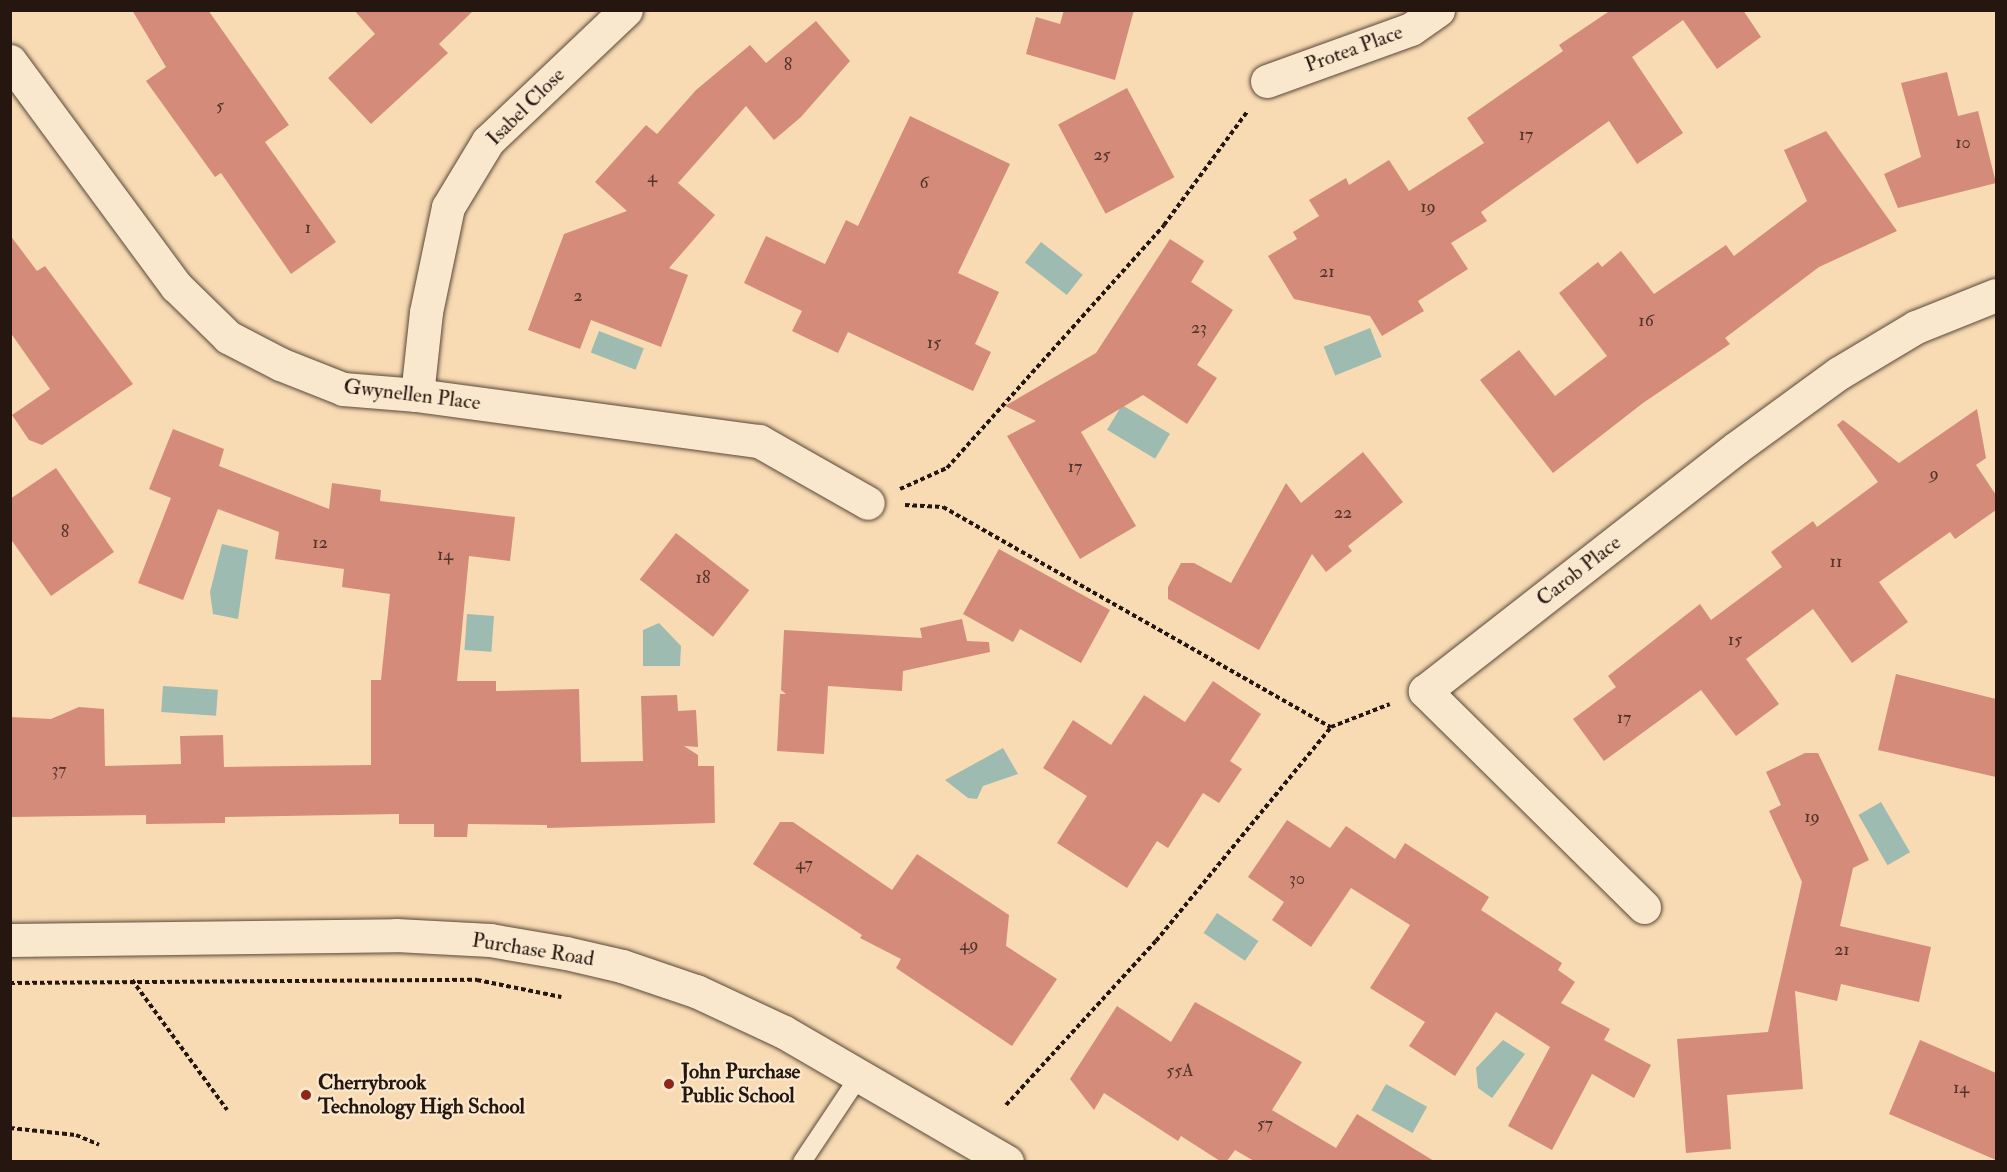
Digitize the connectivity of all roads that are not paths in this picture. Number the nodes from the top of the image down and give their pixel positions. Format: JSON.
{"nodes":[{"id":1,"x":626,"y":10,"type":"edge"},
{"id":2,"x":1438,"y":10,"type":"edge"},
{"id":3,"x":10,"y":61,"type":"edge"},
{"id":4,"x":1267,"y":81,"type":"road end"},
{"id":5,"x":1996,"y":295,"type":"edge"},
{"id":6,"x":417,"y":395,"type":"junction"},
{"id":7,"x":868,"y":503,"type":"road end"},
{"id":8,"x":1644,"y":907,"type":"dead end"},
{"id":9,"x":10,"y":940,"type":"edge"},
{"id":10,"x":860,"y":1075,"type":"junction"},
{"id":11,"x":802,"y":1161,"type":"edge"},
{"id":12,"x":1007,"y":1161,"type":"edge"}],
"edges":[{"from":1,"to":6,"type":"street","name":"Isabel Close"},
{"from":2,"to":4,"type":"street","name":"Protea Place"},
{"from":3,"to":6,"type":"street","name":"Gwynellen Place"},
{"from":5,"to":8,"type":"street","name":"Carob Place"},
{"from":6,"to":7,"type":"street","name":"Gwynellen Place"},
{"from":9,"to":10,"type":"street","name":"Purchase Road"},
{"from":10,"to":11,"type":"lane"},
{"from":10,"to":12,"type":"street","name":"Purchase Road"}]}
